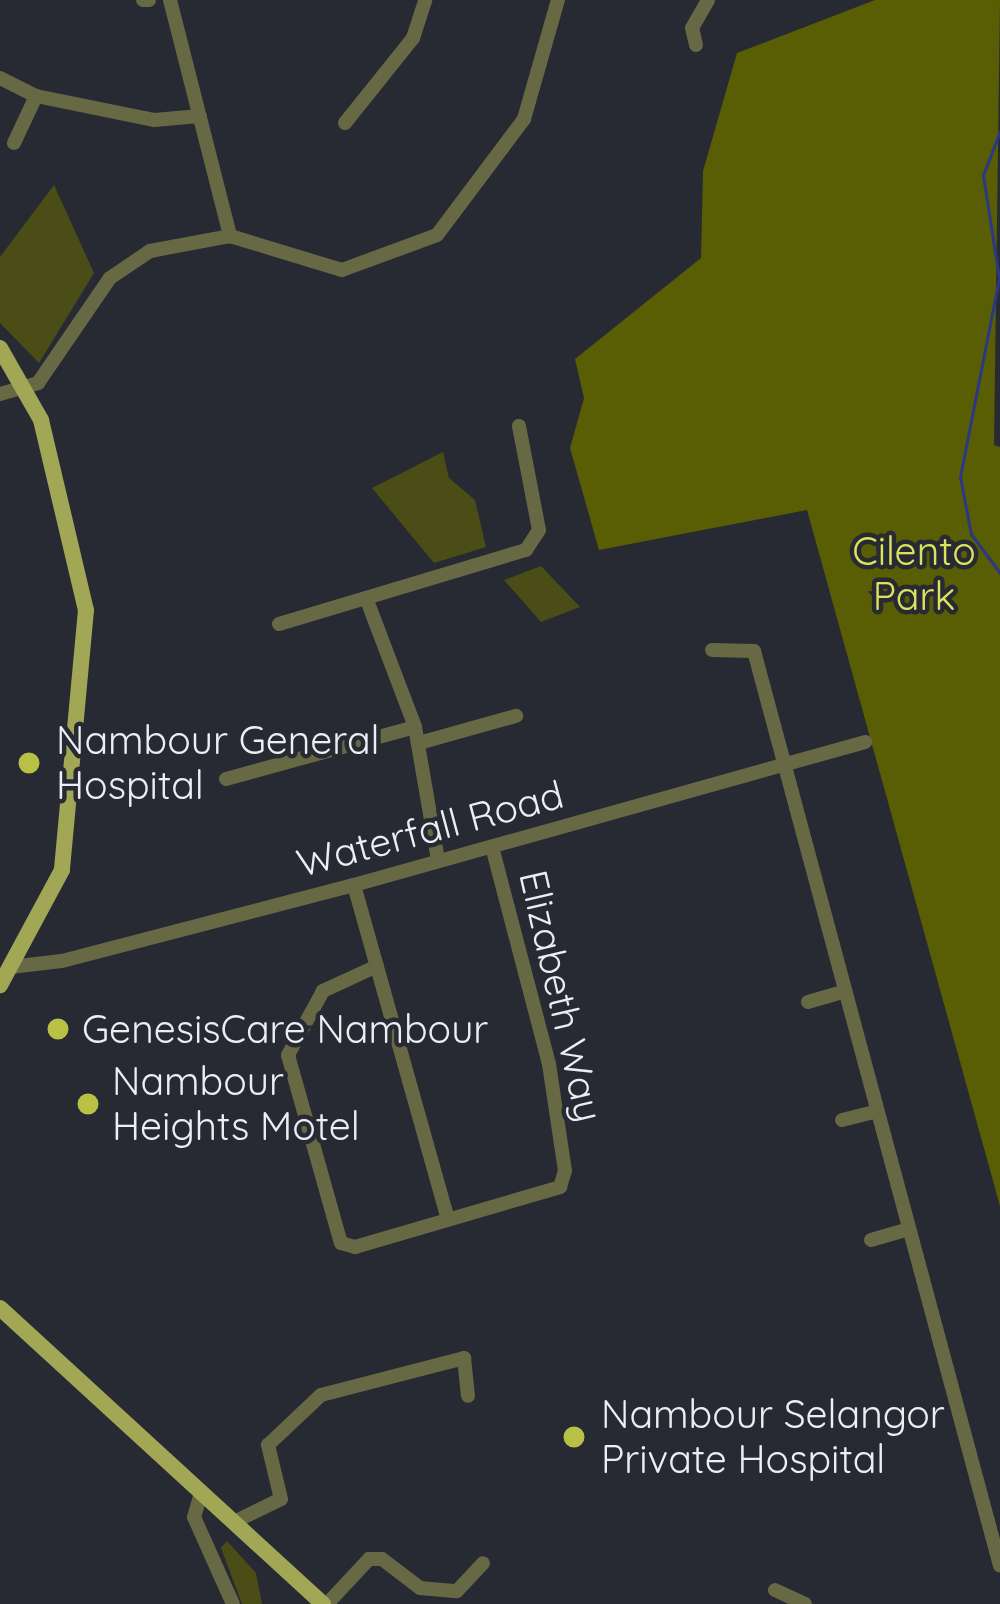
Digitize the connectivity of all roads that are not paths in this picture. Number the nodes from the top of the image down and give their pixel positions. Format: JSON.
{"nodes":[{"id":1,"x":170,"y":0,"type":"edge"},
{"id":2,"x":425,"y":0,"type":"edge"},
{"id":3,"x":557,"y":0,"type":"edge"},
{"id":4,"x":708,"y":0,"type":"edge"},
{"id":5,"x":695,"y":45,"type":"dead end"},
{"id":6,"x":0,"y":78,"type":"edge"},
{"id":7,"x":37,"y":97,"type":"junction"},
{"id":8,"x":200,"y":116,"type":"junction"},
{"id":9,"x":345,"y":123,"type":"dead end"},
{"id":10,"x":14,"y":143,"type":"dead end"},
{"id":11,"x":230,"y":236,"type":"junction"},
{"id":12,"x":0,"y":348,"type":"edge"},
{"id":13,"x":29,"y":391,"type":"junction"},
{"id":14,"x":0,"y":394,"type":"edge"},
{"id":15,"x":519,"y":426,"type":"dead end"},
{"id":16,"x":368,"y":603,"type":"junction"},
{"id":17,"x":279,"y":624,"type":"dead end"},
{"id":18,"x":712,"y":650,"type":"dead end"},
{"id":19,"x":516,"y":716,"type":"dead end"},
{"id":20,"x":417,"y":735,"type":"junction"},
{"id":21,"x":865,"y":742,"type":"dead end"},
{"id":22,"x":780,"y":765,"type":"junction"},
{"id":23,"x":226,"y":779,"type":"dead end"},
{"id":24,"x":492,"y":847,"type":"junction"},
{"id":25,"x":438,"y":860,"type":"junction"},
{"id":26,"x":354,"y":885,"type":"junction"},
{"id":27,"x":377,"y":966,"type":"junction"},
{"id":28,"x":10,"y":967,"type":"junction"},
{"id":29,"x":0,"y":985,"type":"edge"},
{"id":30,"x":842,"y":992,"type":"junction"},
{"id":31,"x":808,"y":1002,"type":"dead end"},
{"id":32,"x":873,"y":1112,"type":"junction"},
{"id":33,"x":842,"y":1120,"type":"dead end"},
{"id":34,"x":448,"y":1219,"type":"junction"},
{"id":35,"x":904,"y":1230,"type":"junction"},
{"id":36,"x":871,"y":1240,"type":"dead end"},
{"id":37,"x":0,"y":1308,"type":"edge"},
{"id":38,"x":467,"y":1396,"type":"dead end"},
{"id":39,"x":205,"y":1496,"type":"junction"},
{"id":40,"x":239,"y":1527,"type":"junction"},
{"id":41,"x":209,"y":1544,"type":"junction"},
{"id":42,"x":483,"y":1563,"type":"dead end"},
{"id":43,"x":1000,"y":1566,"type":"edge"},
{"id":44,"x":776,"y":1590,"type":"dead end"},
{"id":45,"x":232,"y":1604,"type":"edge"},
{"id":46,"x":325,"y":1604,"type":"edge"},
{"id":47,"x":805,"y":1604,"type":"edge"}],
"edges":[{"from":1,"to":8,"type":"street"},
{"from":2,"to":9,"type":"street"},
{"from":3,"to":11,"type":"street"},
{"from":4,"to":5,"type":"street"},
{"from":6,"to":7,"type":"street"},
{"from":7,"to":8,"type":"street"},
{"from":7,"to":10,"type":"street"},
{"from":8,"to":11,"type":"street"},
{"from":11,"to":13,"type":"street"},
{"from":12,"to":13,"type":"main road"},
{"from":13,"to":14,"type":"street"},
{"from":13,"to":28,"type":"main road"},
{"from":15,"to":16,"type":"street"},
{"from":16,"to":17,"type":"street"},
{"from":16,"to":20,"type":"street"},
{"from":18,"to":22,"type":"street"},
{"from":19,"to":20,"type":"street"},
{"from":20,"to":23,"type":"street"},
{"from":20,"to":25,"type":"street"},
{"from":21,"to":22,"type":"street","name":"Waterfall Road"},
{"from":22,"to":24,"type":"street","name":"Waterfall Road"},
{"from":22,"to":30,"type":"street"},
{"from":24,"to":25,"type":"street","name":"Waterfall Road"},
{"from":24,"to":34,"type":"street","name":"Elizabeth Way"},
{"from":25,"to":26,"type":"street","name":"Waterfall Road"},
{"from":26,"to":27,"type":"street"},
{"from":26,"to":28,"type":"street","name":"Waterfall Road"},
{"from":27,"to":34,"type":"street"},
{"from":27,"to":34,"type":"street"},
{"from":28,"to":29,"type":"main road"},
{"from":30,"to":31,"type":"street"},
{"from":30,"to":32,"type":"street"},
{"from":32,"to":33,"type":"street"},
{"from":32,"to":35,"type":"street"},
{"from":35,"to":36,"type":"street"},
{"from":35,"to":43,"type":"street"},
{"from":37,"to":39,"type":"main road"},
{"from":38,"to":40,"type":"street"},
{"from":39,"to":40,"type":"main road"},
{"from":39,"to":41,"type":"street"},
{"from":40,"to":41,"type":"street"},
{"from":40,"to":46,"type":"main road"},
{"from":41,"to":45,"type":"street"},
{"from":42,"to":46,"type":"street"},
{"from":44,"to":47,"type":"street"}]}
